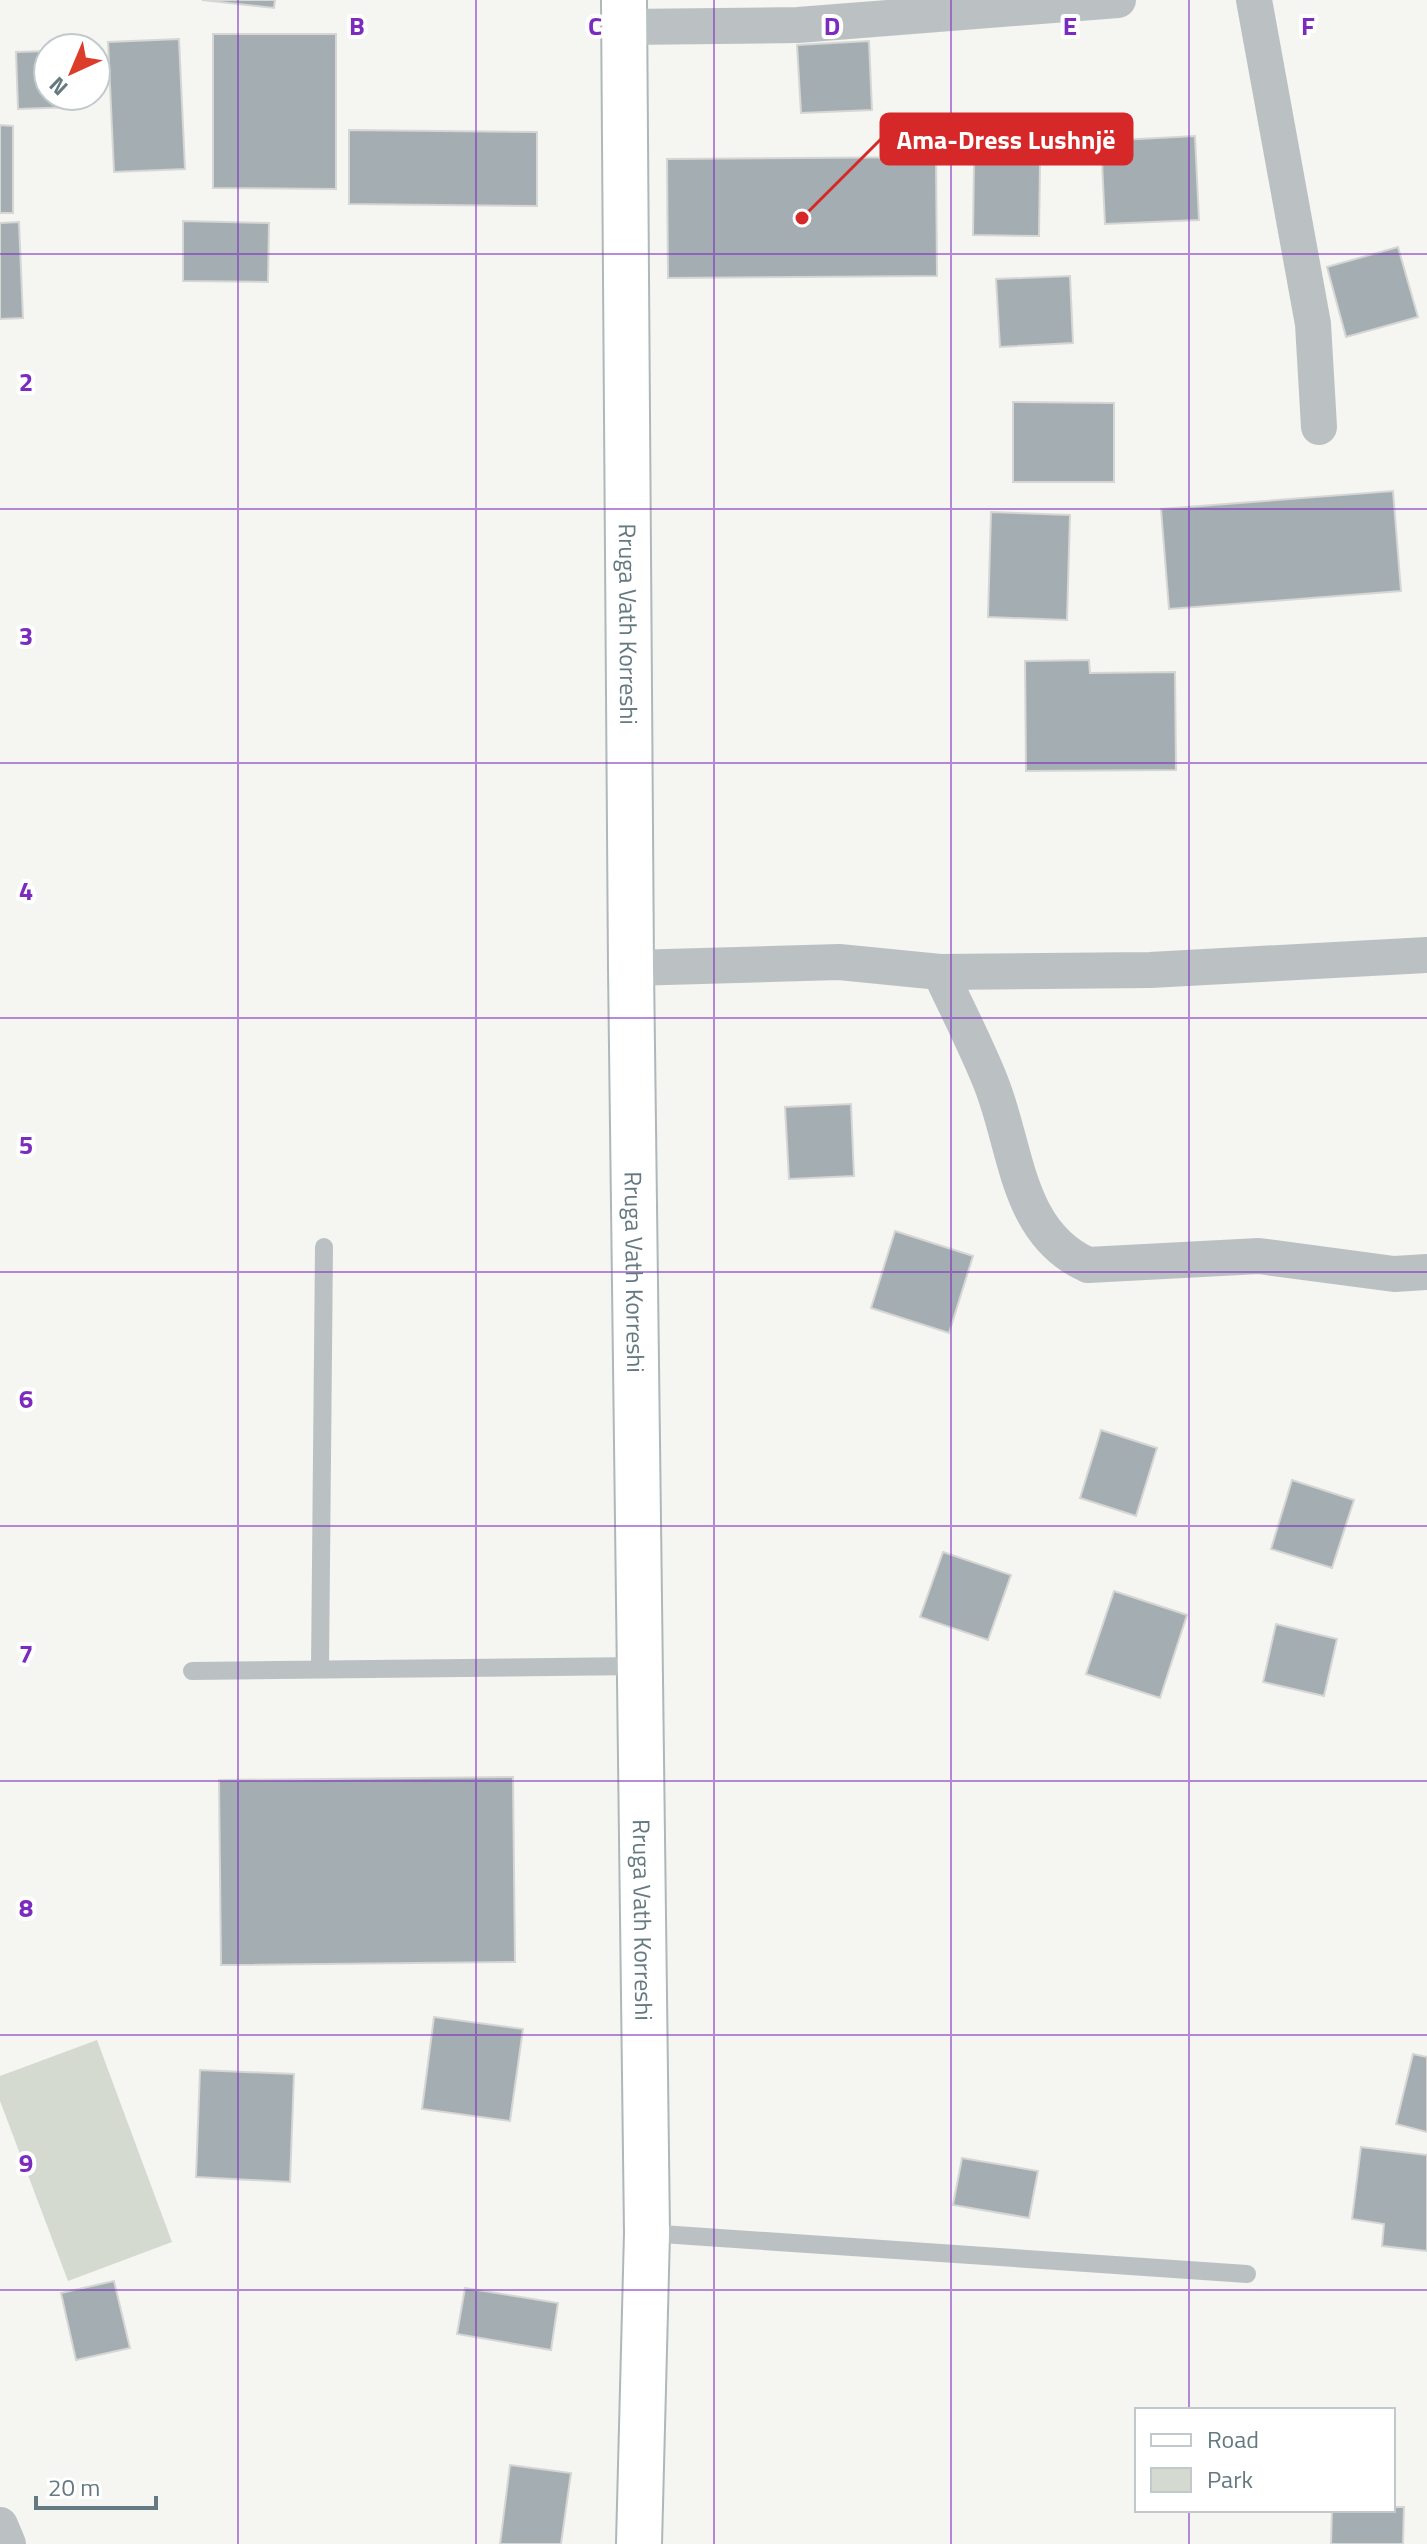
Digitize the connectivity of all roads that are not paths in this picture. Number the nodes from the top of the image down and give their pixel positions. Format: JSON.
{"nodes":[{"id":1,"x":1118,"y":0,"type":"edge"},
{"id":2,"x":1254,"y":0,"type":"edge"},
{"id":3,"x":624,"y":14,"type":"edge"},
{"id":4,"x":1319,"y":427,"type":"dead end"},
{"id":5,"x":1427,"y":955,"type":"edge"},
{"id":6,"x":631,"y":968,"type":"junction"},
{"id":7,"x":940,"y":972,"type":"junction"},
{"id":8,"x":324,"y":1247,"type":"dead end"},
{"id":9,"x":1427,"y":1272,"type":"edge"},
{"id":10,"x":640,"y":1666,"type":"junction"},
{"id":11,"x":320,"y":1669,"type":"junction"},
{"id":12,"x":192,"y":1671,"type":"dead end"},
{"id":13,"x":647,"y":2233,"type":"junction"},
{"id":14,"x":1247,"y":2274,"type":"dead end"},
{"id":15,"x":0,"y":2525,"type":"edge"},
{"id":16,"x":8,"y":2544,"type":"edge"},
{"id":17,"x":639,"y":2544,"type":"edge"}],
"edges":[{"from":1,"to":3,"type":"street"},
{"from":2,"to":4,"type":"street"},
{"from":3,"to":6,"type":"main road","name":"Rruga Vath Korreshi"},
{"from":5,"to":7,"type":"street"},
{"from":6,"to":7,"type":"street"},
{"from":6,"to":10,"type":"main road","name":"Rruga Vath Korreshi"},
{"from":7,"to":9,"type":"street"},
{"from":8,"to":11,"type":"lane"},
{"from":10,"to":11,"type":"lane"},
{"from":10,"to":13,"type":"main road","name":"Rruga Vath Korreshi"},
{"from":11,"to":12,"type":"lane"},
{"from":13,"to":14,"type":"lane"},
{"from":13,"to":17,"type":"main road","name":"Rruga Vath Korreshi"},
{"from":15,"to":16,"type":"street"}]}
